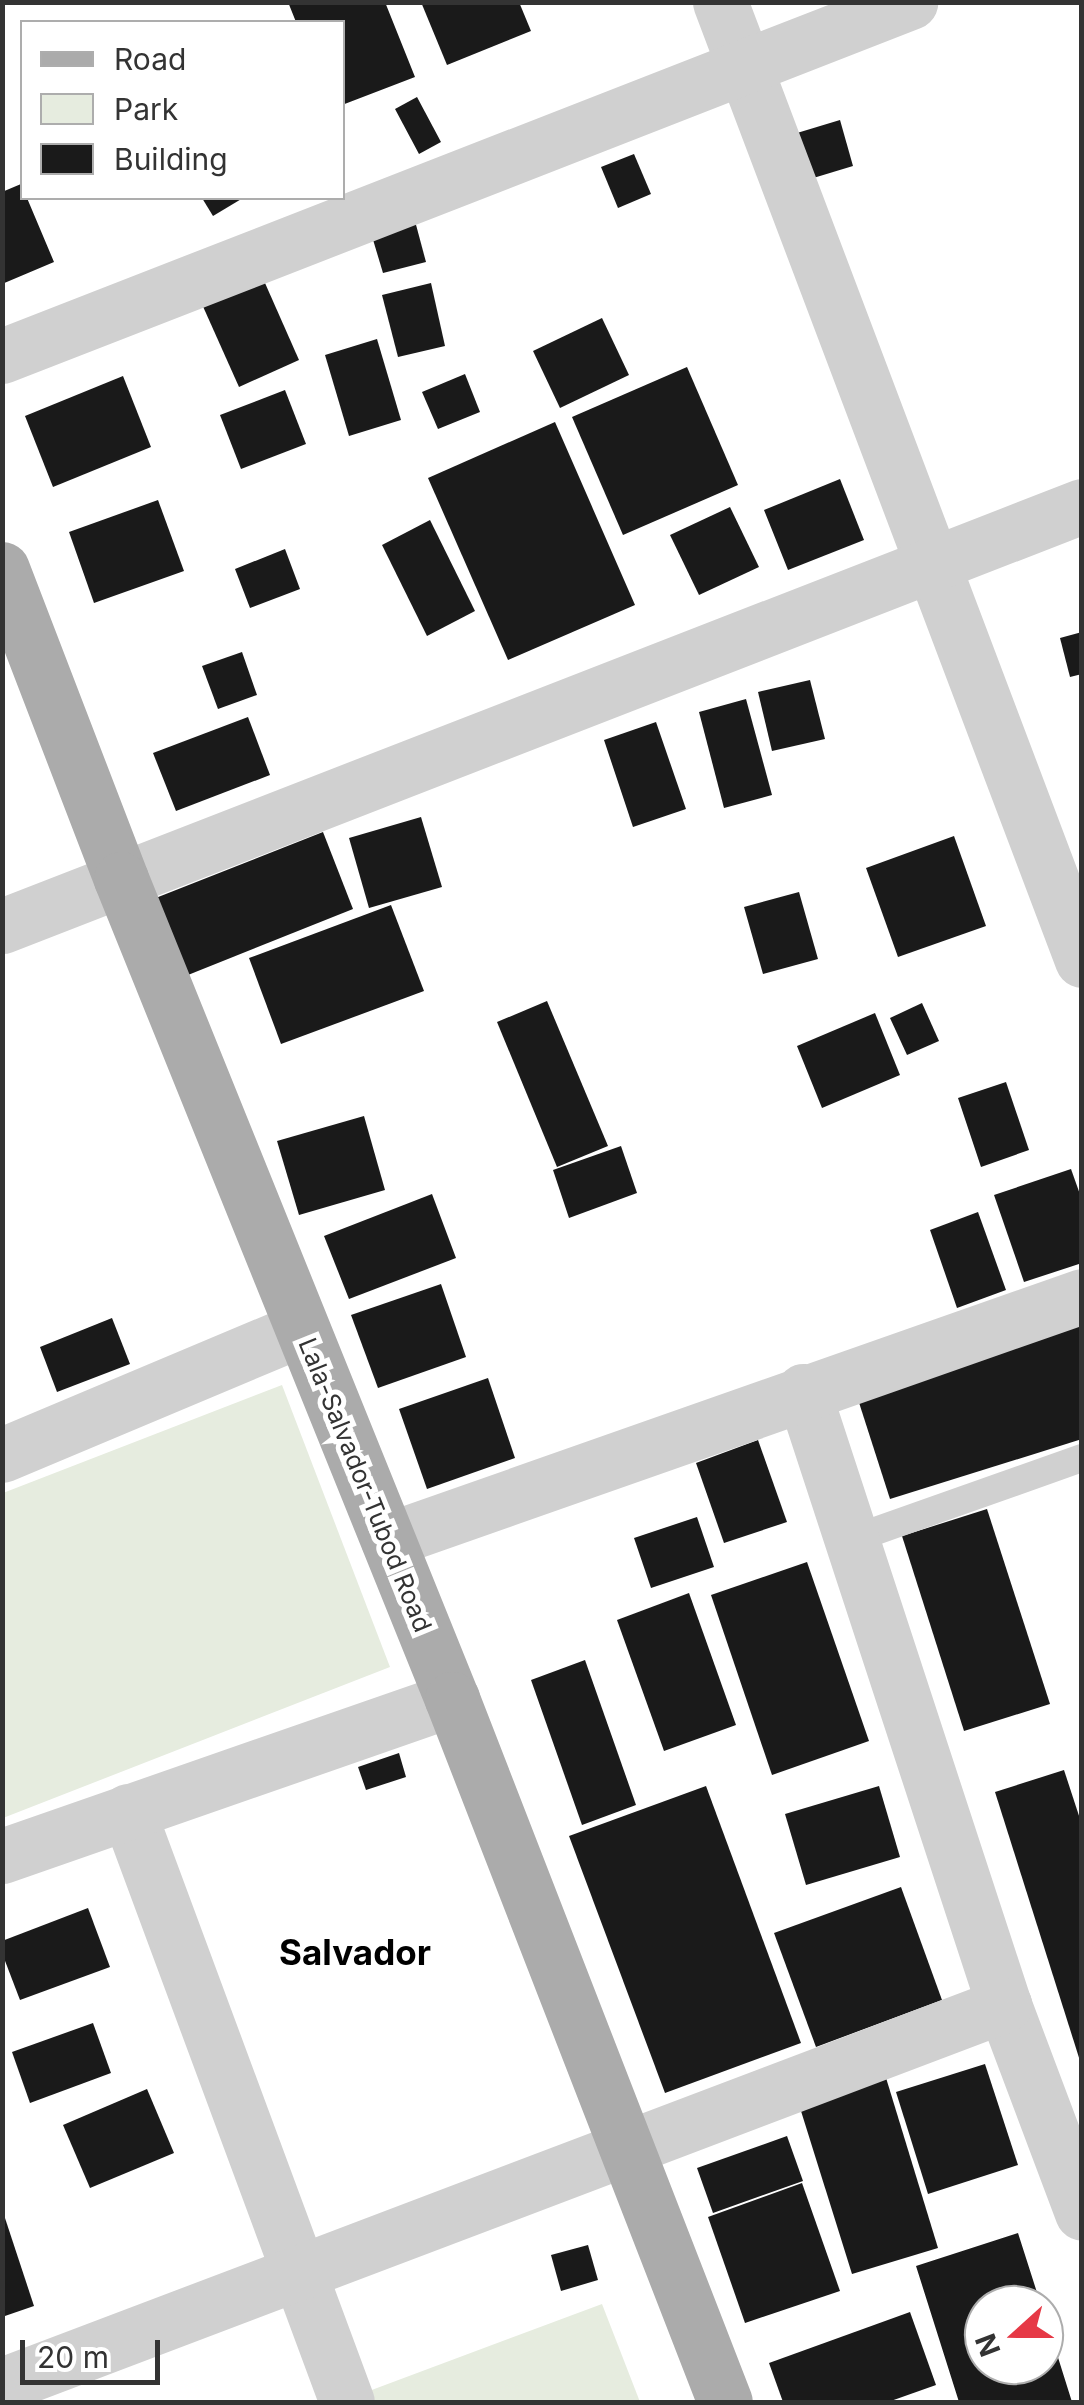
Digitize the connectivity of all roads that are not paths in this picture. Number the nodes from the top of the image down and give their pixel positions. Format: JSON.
{"nodes":[{"id":1,"x":720,"y":2,"type":"edge"},
{"id":2,"x":910,"y":2,"type":"edge"},
{"id":3,"x":743,"y":66,"type":"junction"},
{"id":4,"x":2,"y":356,"type":"edge"},
{"id":5,"x":1082,"y":506,"type":"edge"},
{"id":6,"x":929,"y":566,"type":"junction"},
{"id":7,"x":2,"y":569,"type":"edge"},
{"id":8,"x":122,"y":879,"type":"junction"},
{"id":9,"x":2,"y":926,"type":"edge"},
{"id":10,"x":1082,"y":960,"type":"edge"},
{"id":11,"x":1082,"y":1296,"type":"edge"},
{"id":12,"x":302,"y":1330,"type":"junction"},
{"id":13,"x":803,"y":1391,"type":"junction"},
{"id":14,"x":4,"y":1450,"type":"edge"},
{"id":15,"x":1082,"y":1458,"type":"edge"},
{"id":16,"x":853,"y":1539,"type":"junction"},
{"id":17,"x":388,"y":1540,"type":"junction"},
{"id":18,"x":452,"y":1699,"type":"junction"},
{"id":19,"x":128,"y":1812,"type":"junction"},
{"id":20,"x":2,"y":1856,"type":"edge"},
{"id":21,"x":1004,"y":2005,"type":"junction"},
{"id":22,"x":1065,"y":2119,"type":"edge"},
{"id":23,"x":627,"y":2144,"type":"junction"},
{"id":24,"x":1082,"y":2214,"type":"edge"},
{"id":25,"x":298,"y":2273,"type":"junction"},
{"id":26,"x":2,"y":2385,"type":"edge"},
{"id":27,"x":348,"y":2402,"type":"edge"},
{"id":28,"x":725,"y":2402,"type":"edge"}],
"edges":[{"from":1,"to":3,"type":"street"},
{"from":2,"to":3,"type":"street"},
{"from":3,"to":4,"type":"street"},
{"from":3,"to":6,"type":"street"},
{"from":5,"to":6,"type":"street"},
{"from":6,"to":8,"type":"street"},
{"from":6,"to":10,"type":"street"},
{"from":7,"to":8,"type":"main road","name":"Lala-Salvador-Tubod Road"},
{"from":8,"to":9,"type":"street"},
{"from":8,"to":12,"type":"main road","name":"Lala-Salvador-Tubod Road"},
{"from":11,"to":13,"type":"street"},
{"from":12,"to":14,"type":"street"},
{"from":12,"to":17,"type":"main road","name":"Lala-Salvador-Tubod Road"},
{"from":13,"to":16,"type":"street"},
{"from":13,"to":17,"type":"street"},
{"from":15,"to":16,"type":"lane"},
{"from":16,"to":21,"type":"street"},
{"from":17,"to":18,"type":"main road","name":"Lala-Salvador-Tubod Road"},
{"from":18,"to":19,"type":"street"},
{"from":18,"to":23,"type":"main road","name":"Lala-Salvador-Tubod Road"},
{"from":19,"to":20,"type":"street"},
{"from":19,"to":25,"type":"street"},
{"from":21,"to":22,"type":"street"},
{"from":21,"to":23,"type":"street"},
{"from":22,"to":24,"type":"street"},
{"from":23,"to":25,"type":"street"},
{"from":23,"to":28,"type":"main road","name":"Lala-Salvador-Tubod Road"},
{"from":25,"to":26,"type":"street"},
{"from":25,"to":27,"type":"street"}]}
